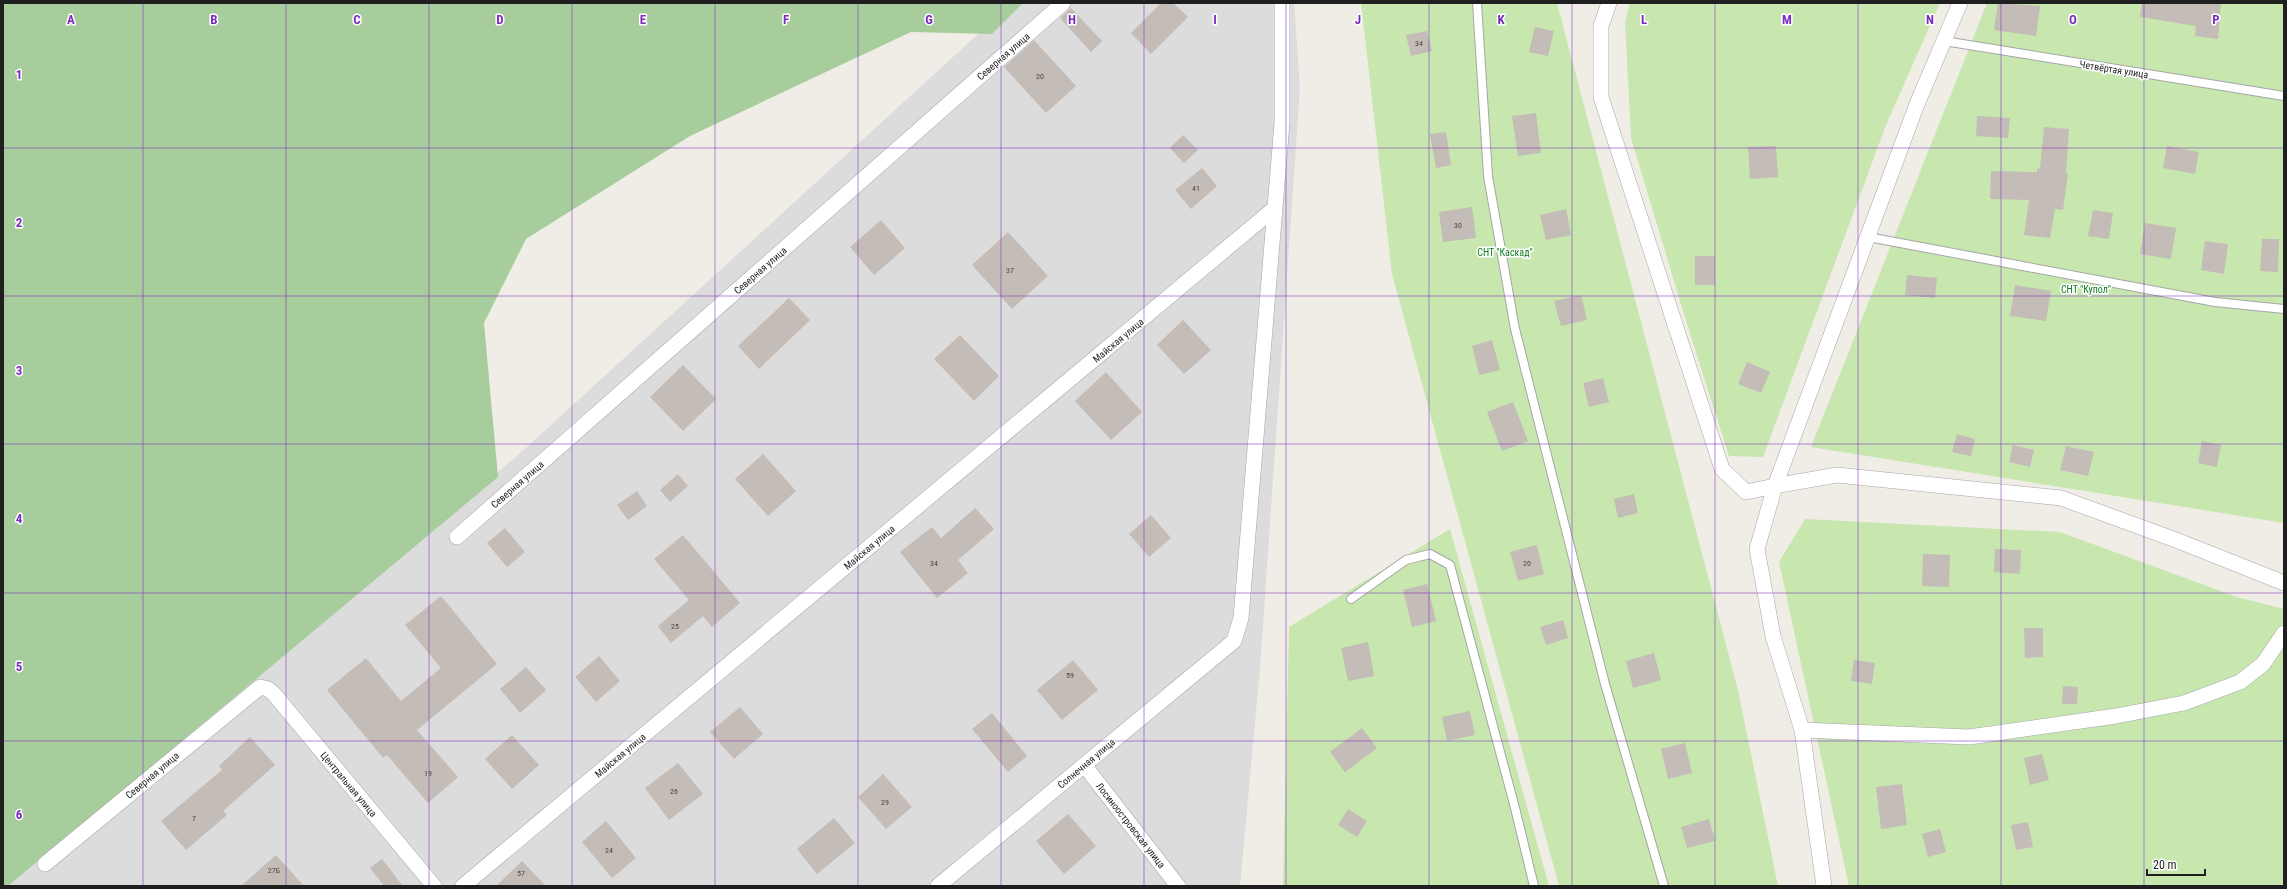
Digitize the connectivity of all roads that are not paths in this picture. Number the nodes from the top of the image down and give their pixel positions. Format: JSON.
{"nodes":[{"id":1,"x":1064,"y":3,"type":"edge"},
{"id":2,"x":1282,"y":3,"type":"edge"},
{"id":3,"x":1477,"y":3,"type":"edge"},
{"id":4,"x":1609,"y":3,"type":"edge"},
{"id":5,"x":1960,"y":3,"type":"edge"},
{"id":6,"x":1944,"y":42,"type":"junction"},
{"id":7,"x":2284,"y":96,"type":"edge"},
{"id":8,"x":1275,"y":208,"type":"junction"},
{"id":9,"x":1868,"y":237,"type":"junction"},
{"id":10,"x":2284,"y":309,"type":"edge"},
{"id":11,"x":1775,"y":486,"type":"junction"},
{"id":12,"x":457,"y":537,"type":"dead end"},
{"id":13,"x":2284,"y":583,"type":"edge"},
{"id":14,"x":1351,"y":599,"type":"dead end"},
{"id":15,"x":2284,"y":633,"type":"edge"},
{"id":16,"x":260,"y":687,"type":"joint"},
{"id":17,"x":1802,"y":730,"type":"junction"},
{"id":18,"x":1084,"y":765,"type":"junction"},
{"id":19,"x":46,"y":864,"type":"dead end"},
{"id":20,"x":434,"y":886,"type":"edge"},
{"id":21,"x":463,"y":886,"type":"edge"},
{"id":22,"x":938,"y":886,"type":"edge"},
{"id":23,"x":1178,"y":886,"type":"edge"},
{"id":24,"x":1534,"y":886,"type":"edge"},
{"id":25,"x":1664,"y":886,"type":"edge"},
{"id":26,"x":1824,"y":886,"type":"edge"}],
"edges":[{"from":1,"to":12,"type":"street","name":"Северная улица"},
{"from":2,"to":8,"type":"street"},
{"from":3,"to":25,"type":"lane"},
{"from":4,"to":11,"type":"street"},
{"from":5,"to":6,"type":"street"},
{"from":6,"to":7,"type":"lane","name":"Четвёртая улица"},
{"from":6,"to":9,"type":"street"},
{"from":8,"to":18,"type":"street","name":"Солнечная улица"},
{"from":8,"to":21,"type":"street","name":"Майская улица"},
{"from":9,"to":10,"type":"lane"},
{"from":9,"to":11,"type":"street"},
{"from":11,"to":13,"type":"street"},
{"from":11,"to":17,"type":"street"},
{"from":14,"to":24,"type":"lane"},
{"from":15,"to":17,"type":"street"},
{"from":16,"to":19,"type":"street","name":"Северная улица"},
{"from":16,"to":20,"type":"street","name":"Центральная улица"},
{"from":17,"to":26,"type":"street"},
{"from":18,"to":22,"type":"street","name":"Солнечная улица"},
{"from":18,"to":23,"type":"street","name":"Лосиноостровская улица"}]}
